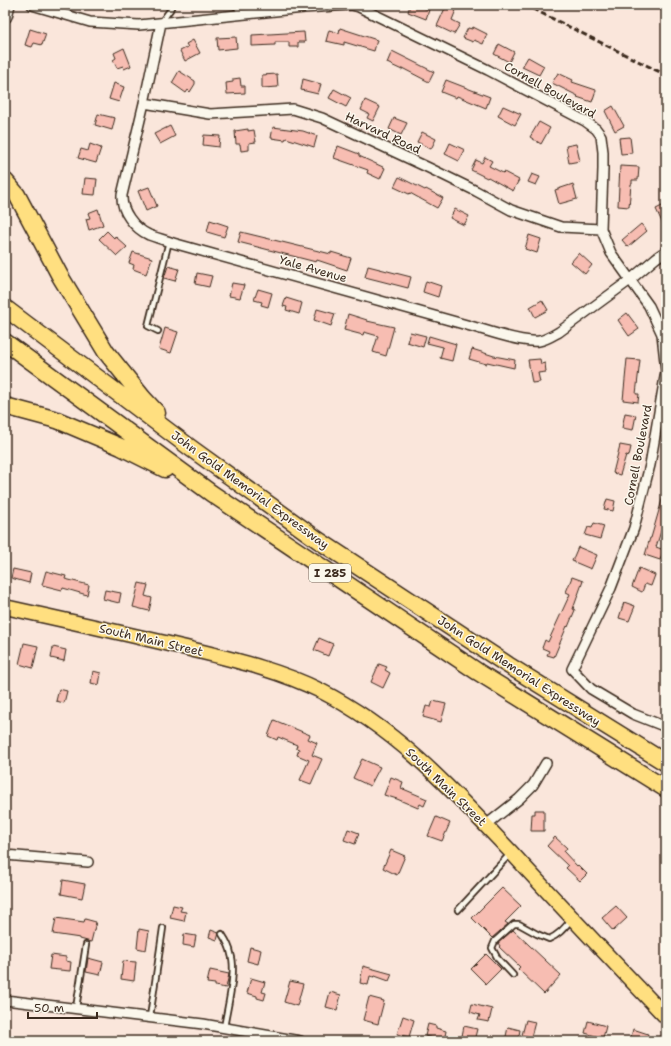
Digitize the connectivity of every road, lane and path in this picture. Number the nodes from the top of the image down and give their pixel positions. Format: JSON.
{"nodes":[{"id":1,"x":8,"y":5,"type":"edge"},
{"id":2,"x":32,"y":5,"type":"edge"},
{"id":3,"x":172,"y":5,"type":"edge"},
{"id":4,"x":235,"y":5,"type":"edge"},
{"id":5,"x":241,"y":15,"type":"junction"},
{"id":6,"x":5,"y":16,"type":"edge"},
{"id":7,"x":162,"y":23,"type":"junction"},
{"id":8,"x":144,"y":103,"type":"junction"},
{"id":9,"x":5,"y":181,"type":"edge"},
{"id":10,"x":601,"y":229,"type":"junction"},
{"id":11,"x":170,"y":241,"type":"junction"},
{"id":12,"x":666,"y":251,"type":"edge"},
{"id":13,"x":630,"y":280,"type":"junction"},
{"id":14,"x":5,"y":308,"type":"edge"},
{"id":15,"x":158,"y":331,"type":"dead end"},
{"id":16,"x":5,"y":342,"type":"edge"},
{"id":17,"x":5,"y":406,"type":"edge"},
{"id":18,"x":192,"y":448,"type":"junction"},
{"id":19,"x":211,"y":493,"type":"junction"},
{"id":20,"x":5,"y":607,"type":"edge"},
{"id":21,"x":666,"y":727,"type":"edge"},
{"id":22,"x":546,"y":763,"type":"dead end"},
{"id":23,"x":666,"y":763,"type":"edge"},
{"id":24,"x":666,"y":789,"type":"edge"},
{"id":25,"x":486,"y":825,"type":"junction"},
{"id":26,"x":511,"y":853,"type":"junction"},
{"id":27,"x":5,"y":855,"type":"edge"},
{"id":28,"x":88,"y":862,"type":"dead end"},
{"id":29,"x":458,"y":910,"type":"dead end"},
{"id":30,"x":573,"y":918,"type":"junction"},
{"id":31,"x":163,"y":928,"type":"dead end"},
{"id":32,"x":222,"y":934,"type":"dead end"},
{"id":33,"x":86,"y":945,"type":"dead end"},
{"id":34,"x":513,"y":975,"type":"dead end"},
{"id":35,"x":5,"y":1000,"type":"edge"},
{"id":36,"x":76,"y":1008,"type":"junction"},
{"id":37,"x":150,"y":1017,"type":"junction"},
{"id":38,"x":666,"y":1017,"type":"edge"},
{"id":39,"x":224,"y":1028,"type":"junction"},
{"id":40,"x":300,"y":1041,"type":"edge"}],
"edges":[{"from":1,"to":6,"type":"main road"},
{"from":2,"to":7,"type":"street","name":"Cornell Boulevard"},
{"from":3,"to":7,"type":"lane"},
{"from":4,"to":5,"type":"lane"},
{"from":5,"to":7,"type":"street","name":"Cornell Boulevard"},
{"from":5,"to":10,"type":"street","name":"Cornell Boulevard"},
{"from":7,"to":8,"type":"street","name":"Yale Avenue"},
{"from":8,"to":10,"type":"street","name":"Harvard Road"},
{"from":8,"to":11,"type":"street","name":"Yale Avenue"},
{"from":9,"to":18,"type":"highway"},
{"from":10,"to":13,"type":"street","name":"Cornell Boulevard"},
{"from":11,"to":13,"type":"street","name":"Yale Avenue"},
{"from":11,"to":15,"type":"lane"},
{"from":12,"to":13,"type":"street","name":"Yale Avenue"},
{"from":13,"to":21,"type":"street","name":"Cornell Boulevard"},
{"from":14,"to":18,"type":"highway","name":"John Gold Memorial Expressway","number":"I 285"},
{"from":16,"to":19,"type":"highway","name":"John Gold Memorial Expressway","number":"I 285"},
{"from":17,"to":19,"type":"highway"},
{"from":18,"to":23,"type":"highway","name":"John Gold Memorial Expressway","number":"I 285"},
{"from":19,"to":24,"type":"highway","name":"John Gold Memorial Expressway","number":"I 285"},
{"from":20,"to":25,"type":"main road","name":"South Main Street"},
{"from":22,"to":25,"type":"street"},
{"from":25,"to":26,"type":"main road","name":"South Main Street"},
{"from":26,"to":29,"type":"lane"},
{"from":26,"to":30,"type":"main road","name":"South Main Street"},
{"from":27,"to":28,"type":"street"},
{"from":30,"to":34,"type":"lane"},
{"from":30,"to":38,"type":"main road","name":"South Main Street"},
{"from":31,"to":37,"type":"lane"},
{"from":32,"to":39,"type":"lane"},
{"from":33,"to":36,"type":"lane"},
{"from":35,"to":36,"type":"street"},
{"from":36,"to":37,"type":"street"},
{"from":37,"to":39,"type":"street"},
{"from":39,"to":40,"type":"street"}]}
